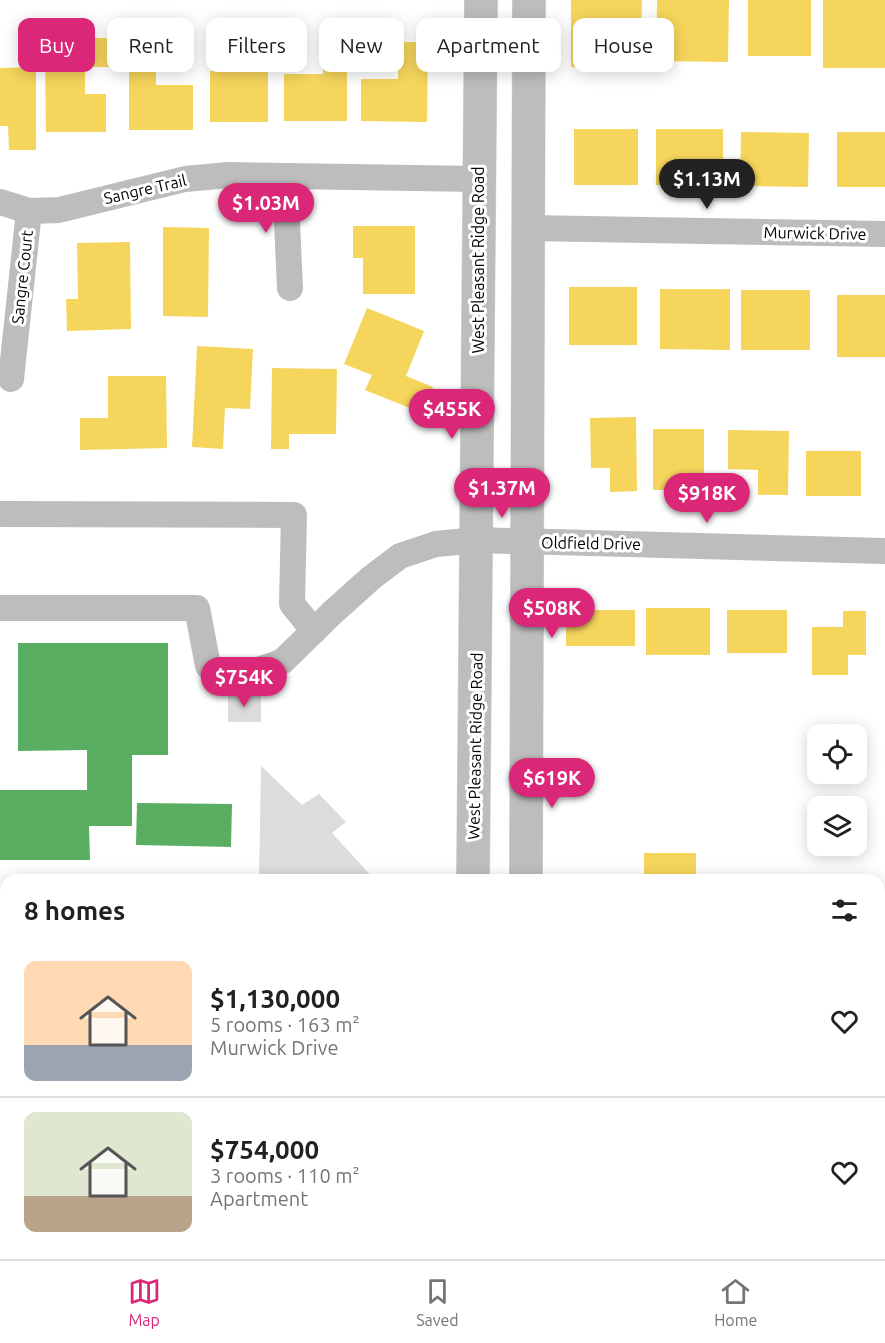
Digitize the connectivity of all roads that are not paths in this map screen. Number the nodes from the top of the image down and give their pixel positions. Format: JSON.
{"nodes":[{"id":1,"x":480,"y":0,"type":"edge"},
{"id":2,"x":529,"y":0,"type":"edge"},
{"id":3,"x":285,"y":178,"type":"junction"},
{"id":4,"x":478,"y":179,"type":"junction"},
{"id":5,"x":0,"y":202,"type":"edge"},
{"id":6,"x":29,"y":211,"type":"junction"},
{"id":7,"x":528,"y":228,"type":"junction"},
{"id":8,"x":885,"y":234,"type":"edge"},
{"id":9,"x":290,"y":288,"type":"dead end"},
{"id":10,"x":11,"y":379,"type":"dead end"},
{"id":11,"x":0,"y":514,"type":"edge"},
{"id":12,"x":477,"y":540,"type":"junction"},
{"id":13,"x":527,"y":541,"type":"junction"},
{"id":14,"x":885,"y":551,"type":"edge"},
{"id":15,"x":0,"y":608,"type":"edge"},
{"id":16,"x":314,"y":631,"type":"junction"},
{"id":17,"x":473,"y":874,"type":"edge"},
{"id":18,"x":526,"y":874,"type":"edge"}],
"edges":[{"from":1,"to":4,"type":"main road","name":"West Pleasant Ridge Road"},
{"from":2,"to":7,"type":"main road"},
{"from":3,"to":4,"type":"street","name":"Sangre Trail"},
{"from":3,"to":6,"type":"street","name":"Sangre Trail"},
{"from":3,"to":9,"type":"street"},
{"from":4,"to":12,"type":"main road","name":"West Pleasant Ridge Road"},
{"from":5,"to":6,"type":"street","name":"Sangre Trail"},
{"from":6,"to":10,"type":"street","name":"Sangre Court"},
{"from":7,"to":8,"type":"street","name":"Murwick Drive"},
{"from":7,"to":13,"type":"main road"},
{"from":11,"to":16,"type":"street"},
{"from":12,"to":13,"type":"street","name":"Oldfield Drive"},
{"from":12,"to":16,"type":"street","name":"Oldfield Drive"},
{"from":12,"to":17,"type":"main road","name":"West Pleasant Ridge Road"},
{"from":13,"to":14,"type":"street","name":"Oldfield Drive"},
{"from":13,"to":18,"type":"main road"},
{"from":15,"to":16,"type":"street","name":"Oldfield Drive"}]}
